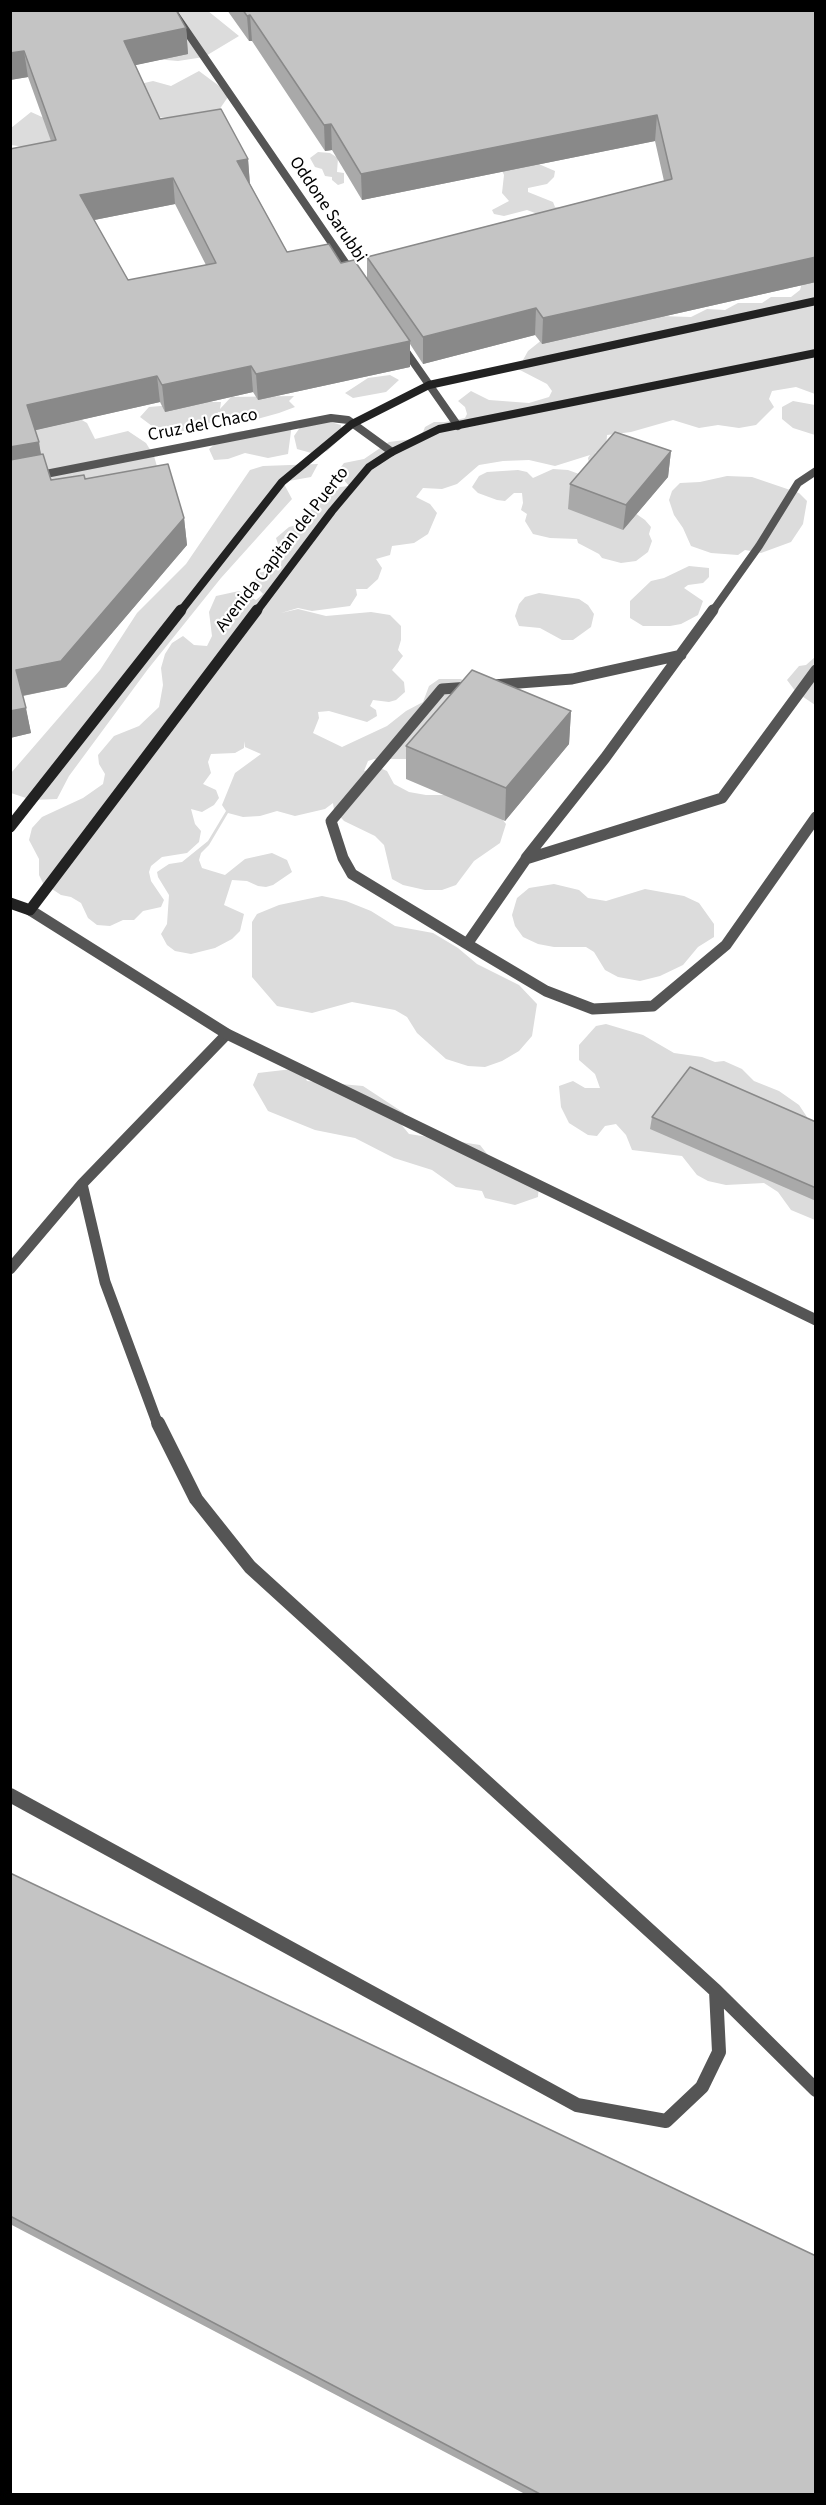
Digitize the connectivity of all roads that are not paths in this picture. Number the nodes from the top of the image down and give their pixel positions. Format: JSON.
{"nodes":[{"id":1,"x":172,"y":10,"type":"edge"},
{"id":2,"x":356,"y":278,"type":"edge"},
{"id":3,"x":816,"y":302,"type":"edge"},
{"id":4,"x":396,"y":337,"type":"edge"},
{"id":5,"x":816,"y":353,"type":"edge"},
{"id":6,"x":429,"y":385,"type":"junction"},
{"id":7,"x":352,"y":424,"type":"junction"},
{"id":8,"x":458,"y":426,"type":"junction"},
{"id":9,"x":392,"y":452,"type":"junction"},
{"id":10,"x":816,"y":471,"type":"edge"},
{"id":11,"x":10,"y":481,"type":"edge"},
{"id":12,"x":681,"y":654,"type":"junction"},
{"id":13,"x":816,"y":670,"type":"edge"},
{"id":14,"x":816,"y":817,"type":"edge"},
{"id":15,"x":10,"y":827,"type":"edge"},
{"id":16,"x":526,"y":859,"type":"junction"},
{"id":17,"x":10,"y":903,"type":"edge"},
{"id":18,"x":30,"y":910,"type":"junction"},
{"id":19,"x":467,"y":944,"type":"junction"},
{"id":20,"x":227,"y":1034,"type":"junction"},
{"id":21,"x":82,"y":1184,"type":"junction"},
{"id":22,"x":10,"y":1269,"type":"edge"},
{"id":23,"x":816,"y":1320,"type":"edge"},
{"id":24,"x":10,"y":1796,"type":"edge"},
{"id":25,"x":716,"y":1991,"type":"junction"},
{"id":26,"x":816,"y":2090,"type":"edge"}],
"edges":[{"from":1,"to":2,"type":"street","name":"Oddone Sarubbi"},
{"from":3,"to":6,"type":"street","name":"Avenida Capitan del Puerto"},
{"from":4,"to":6,"type":"street"},
{"from":5,"to":8,"type":"street","name":"Avenida Capitan del Puerto"},
{"from":6,"to":7,"type":"street","name":"Avenida Capitan del Puerto"},
{"from":6,"to":8,"type":"street"},
{"from":7,"to":9,"type":"street","name":"Cruz del Chaco"},
{"from":7,"to":11,"type":"street","name":"Cruz del Chaco"},
{"from":7,"to":15,"type":"street","name":"Avenida Capitan del Puerto"},
{"from":8,"to":9,"type":"street","name":"Avenida Capitan del Puerto"},
{"from":9,"to":18,"type":"street","name":"Avenida Capitan del Puerto"},
{"from":10,"to":12,"type":"street"},
{"from":12,"to":16,"type":"street"},
{"from":12,"to":19,"type":"street"},
{"from":13,"to":16,"type":"street"},
{"from":14,"to":19,"type":"street"},
{"from":16,"to":19,"type":"street"},
{"from":17,"to":18,"type":"street"},
{"from":18,"to":20,"type":"street"},
{"from":20,"to":21,"type":"street"},
{"from":20,"to":23,"type":"street"},
{"from":21,"to":22,"type":"street"},
{"from":21,"to":25,"type":"street"},
{"from":24,"to":25,"type":"street"},
{"from":25,"to":26,"type":"street"}]}
